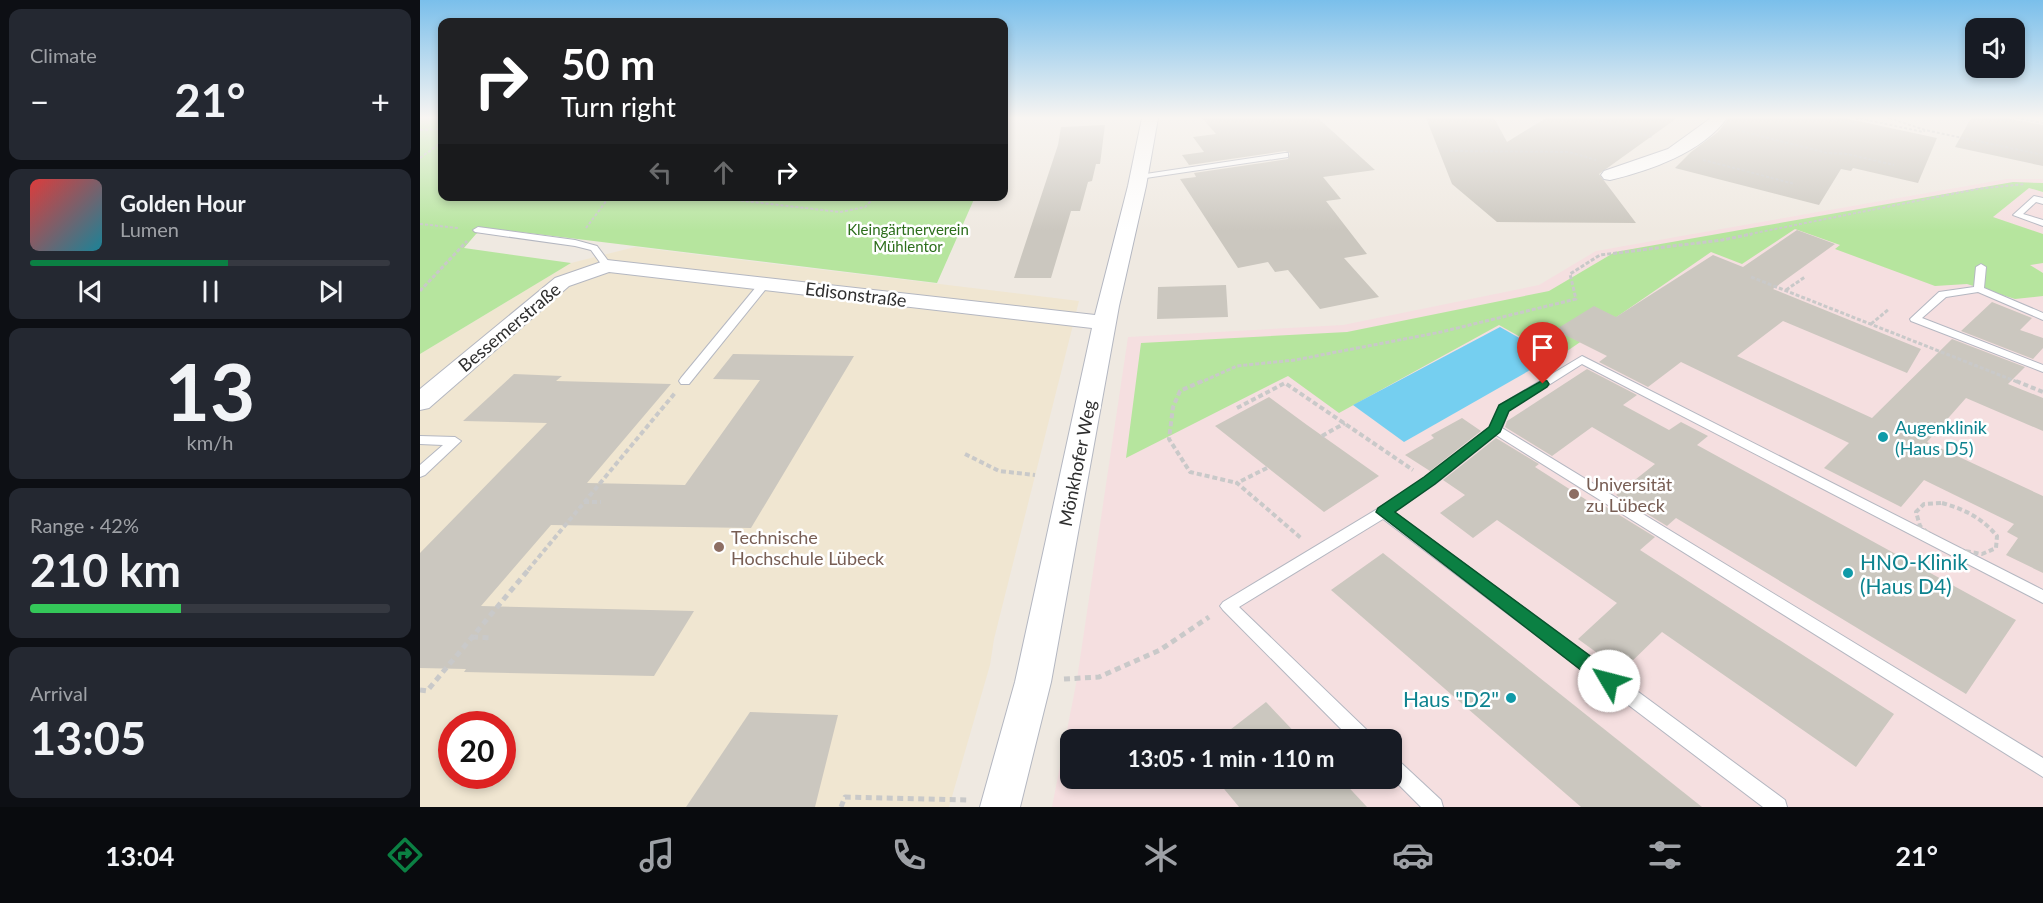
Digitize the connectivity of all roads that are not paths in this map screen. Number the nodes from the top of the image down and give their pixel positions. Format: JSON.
{"nodes":[{"id":1,"x":1143,"y":156,"type":"edge"},
{"id":2,"x":1274,"y":156,"type":"edge"},
{"id":3,"x":1660,"y":156,"type":"edge"},
{"id":4,"x":1618,"y":172,"type":"road end"},
{"id":5,"x":1139,"y":177,"type":"junction"},
{"id":6,"x":2043,"y":201,"type":"edge"},
{"id":7,"x":2043,"y":223,"type":"edge"},
{"id":8,"x":478,"y":230,"type":"road end"},
{"id":9,"x":607,"y":266,"type":"junction"},
{"id":10,"x":1981,"y":267,"type":"dead end"},
{"id":11,"x":765,"y":283,"type":"junction"},
{"id":12,"x":1978,"y":289,"type":"junction"},
{"id":13,"x":2043,"y":317,"type":"edge"},
{"id":14,"x":1106,"y":323,"type":"junction"},
{"id":15,"x":2043,"y":369,"type":"edge"},
{"id":16,"x":685,"y":381,"type":"road end"},
{"id":17,"x":420,"y":402,"type":"edge"},
{"id":18,"x":1495,"y":429,"type":"junction"},
{"id":19,"x":420,"y":440,"type":"edge"},
{"id":20,"x":420,"y":472,"type":"edge"},
{"id":21,"x":1384,"y":512,"type":"junction"},
{"id":22,"x":2043,"y":597,"type":"edge"},
{"id":23,"x":1354,"y":729,"type":"edge"},
{"id":24,"x":2043,"y":768,"type":"edge"},
{"id":25,"x":1402,"y":776,"type":"edge"},
{"id":26,"x":1000,"y":807,"type":"edge"},
{"id":27,"x":1434,"y":807,"type":"edge"},
{"id":28,"x":1778,"y":807,"type":"edge"}],
"edges":[{"from":1,"to":5,"type":"street","name":"Mönkhofer Weg"},
{"from":2,"to":5,"type":"lane"},
{"from":3,"to":4,"type":"street"},
{"from":5,"to":14,"type":"street","name":"Mönkhofer Weg"},
{"from":6,"to":7,"type":"lane"},
{"from":8,"to":9,"type":"lane"},
{"from":9,"to":11,"type":"street","name":"Edisonstraße"},
{"from":9,"to":17,"type":"street","name":"Bessemerstraße"},
{"from":10,"to":12,"type":"lane"},
{"from":11,"to":14,"type":"street","name":"Edisonstraße"},
{"from":11,"to":16,"type":"lane"},
{"from":12,"to":13,"type":"lane"},
{"from":12,"to":15,"type":"lane"},
{"from":14,"to":26,"type":"street","name":"Mönkhofer Weg"},
{"from":18,"to":21,"type":"lane"},
{"from":18,"to":22,"type":"lane"},
{"from":18,"to":24,"type":"lane"},
{"from":19,"to":20,"type":"lane"},
{"from":21,"to":23,"type":"lane"},
{"from":21,"to":28,"type":"lane"},
{"from":25,"to":27,"type":"lane"}]}
